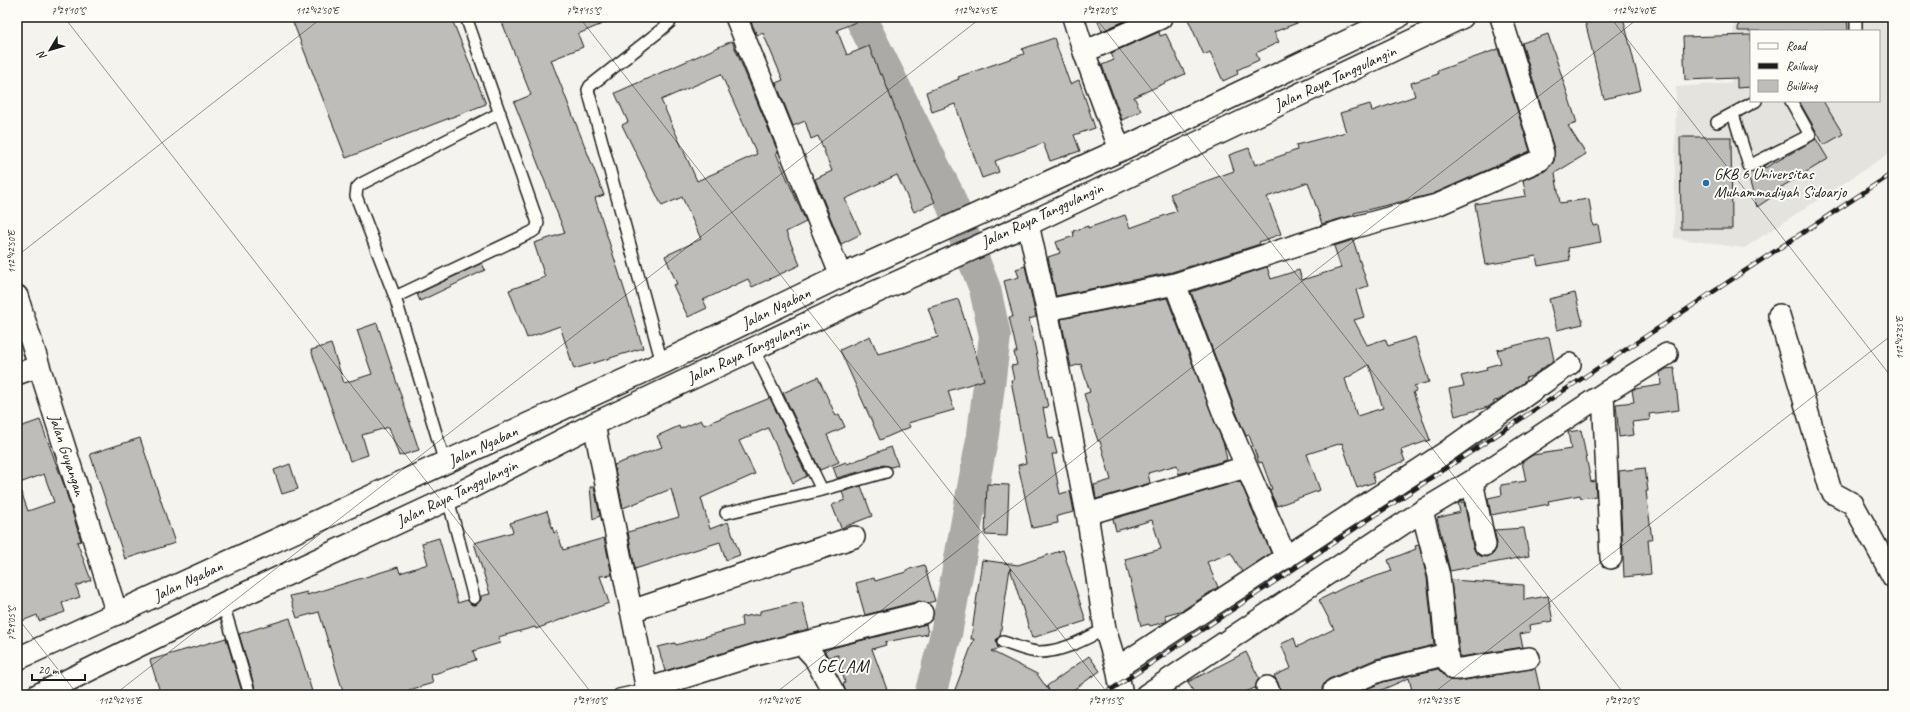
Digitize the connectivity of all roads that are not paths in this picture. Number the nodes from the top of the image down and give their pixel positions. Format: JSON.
{"nodes":[{"id":1,"x":466,"y":17,"type":"edge"},
{"id":2,"x":672,"y":17,"type":"edge"},
{"id":3,"x":736,"y":17,"type":"edge"},
{"id":4,"x":1074,"y":17,"type":"edge"},
{"id":5,"x":1462,"y":17,"type":"edge"},
{"id":6,"x":1501,"y":17,"type":"edge"},
{"id":7,"x":1856,"y":17,"type":"edge"},
{"id":8,"x":1161,"y":18,"type":"dead end"},
{"id":9,"x":1392,"y":18,"type":"edge"},
{"id":10,"x":1856,"y":30,"type":"edge"},
{"id":11,"x":1084,"y":52,"type":"junction"},
{"id":12,"x":1754,"y":102,"type":"edge"},
{"id":13,"x":1791,"y":102,"type":"edge"},
{"id":14,"x":500,"y":114,"type":"junction"},
{"id":15,"x":1733,"y":114,"type":"junction"},
{"id":16,"x":1718,"y":122,"type":"dead end"},
{"id":17,"x":1120,"y":150,"type":"junction"},
{"id":18,"x":1028,"y":224,"type":"junction"},
{"id":19,"x":946,"y":228,"type":"joint"},
{"id":20,"x":841,"y":276,"type":"junction"},
{"id":21,"x":1175,"y":284,"type":"junction"},
{"id":22,"x":17,"y":296,"type":"edge"},
{"id":23,"x":396,"y":297,"type":"junction"},
{"id":24,"x":1047,"y":310,"type":"junction"},
{"id":25,"x":1779,"y":315,"type":"dead end"},
{"id":26,"x":753,"y":348,"type":"junction"},
{"id":27,"x":1667,"y":354,"type":"dead end"},
{"id":28,"x":662,"y":363,"type":"junction"},
{"id":29,"x":1570,"y":364,"type":"dead end"},
{"id":30,"x":39,"y":366,"type":"junction"},
{"id":31,"x":17,"y":374,"type":"edge"},
{"id":32,"x":1603,"y":394,"type":"junction"},
{"id":33,"x":594,"y":424,"type":"junction"},
{"id":34,"x":445,"y":463,"type":"junction"},
{"id":35,"x":1246,"y":468,"type":"junction"},
{"id":36,"x":886,"y":472,"type":"dead end"},
{"id":37,"x":1472,"y":480,"type":"junction"},
{"id":38,"x":822,"y":490,"type":"junction"},
{"id":39,"x":448,"y":499,"type":"junction"},
{"id":40,"x":1422,"y":511,"type":"junction"},
{"id":41,"x":726,"y":513,"type":"dead end"},
{"id":42,"x":1087,"y":514,"type":"junction"},
{"id":43,"x":854,"y":537,"type":"dead end"},
{"id":44,"x":1485,"y":545,"type":"dead end"},
{"id":45,"x":1286,"y":558,"type":"junction"},
{"id":46,"x":1611,"y":558,"type":"dead end"},
{"id":47,"x":1893,"y":577,"type":"edge"},
{"id":48,"x":474,"y":598,"type":"dead end"},
{"id":49,"x":223,"y":604,"type":"junction"},
{"id":50,"x":631,"y":611,"type":"junction"},
{"id":51,"x":922,"y":613,"type":"dead end"},
{"id":52,"x":117,"y":614,"type":"junction"},
{"id":53,"x":1106,"y":629,"type":"junction"},
{"id":54,"x":1003,"y":642,"type":"dead end"},
{"id":55,"x":802,"y":644,"type":"junction"},
{"id":56,"x":1447,"y":654,"type":"junction"},
{"id":57,"x":1529,"y":658,"type":"dead end"},
{"id":58,"x":17,"y":659,"type":"edge"},
{"id":59,"x":1117,"y":668,"type":"junction"},
{"id":60,"x":1334,"y":690,"type":"dead end"},
{"id":61,"x":647,"y":692,"type":"edge"},
{"id":62,"x":38,"y":695,"type":"edge"},
{"id":63,"x":250,"y":695,"type":"edge"},
{"id":64,"x":619,"y":695,"type":"edge"},
{"id":65,"x":835,"y":695,"type":"edge"},
{"id":66,"x":1122,"y":695,"type":"edge"},
{"id":67,"x":1146,"y":695,"type":"edge"}],
"edges":[{"from":1,"to":14,"type":"lane"},
{"from":2,"to":28,"type":"lane"},
{"from":3,"to":20,"type":"street"},
{"from":4,"to":11,"type":"street"},
{"from":5,"to":18,"type":"highway","name":"Jalan Raya Tanggulangin"},
{"from":6,"to":21,"type":"street"},
{"from":7,"to":10,"type":"lane"},
{"from":8,"to":11,"type":"street"},
{"from":9,"to":17,"type":"highway","name":"Jalan Raya Tanggulangin"},
{"from":11,"to":17,"type":"street"},
{"from":12,"to":15,"type":"lane"},
{"from":13,"to":15,"type":"lane"},
{"from":14,"to":23,"type":"lane"},
{"from":14,"to":23,"type":"lane"},
{"from":15,"to":16,"type":"lane"},
{"from":17,"to":19,"type":"highway","name":"Jalan Raya Tanggulangin"},
{"from":18,"to":24,"type":"street"},
{"from":18,"to":26,"type":"highway","name":"Jalan Raya Tanggulangin"},
{"from":19,"to":20,"type":"highway","name":"Jalan Ngaban"},
{"from":20,"to":28,"type":"highway","name":"Jalan Ngaban"},
{"from":21,"to":24,"type":"street"},
{"from":21,"to":35,"type":"street"},
{"from":22,"to":30,"type":"street","name":"Jalan Guyangan"},
{"from":23,"to":34,"type":"lane"},
{"from":24,"to":42,"type":"street"},
{"from":25,"to":47,"type":"street"},
{"from":26,"to":33,"type":"highway","name":"Jalan Raya Tanggulangin"},
{"from":26,"to":38,"type":"lane"},
{"from":27,"to":32,"type":"street"},
{"from":28,"to":34,"type":"highway","name":"Jalan Ngaban"},
{"from":29,"to":45,"type":"street"},
{"from":30,"to":31,"type":"street"},
{"from":30,"to":52,"type":"street","name":"Jalan Guyangan"},
{"from":32,"to":37,"type":"street"},
{"from":32,"to":46,"type":"street"},
{"from":33,"to":39,"type":"highway","name":"Jalan Raya Tanggulangin"},
{"from":33,"to":50,"type":"street"},
{"from":34,"to":52,"type":"highway","name":"Jalan Ngaban"},
{"from":35,"to":42,"type":"street"},
{"from":35,"to":45,"type":"street"},
{"from":36,"to":38,"type":"lane"},
{"from":37,"to":40,"type":"street"},
{"from":37,"to":44,"type":"street"},
{"from":38,"to":41,"type":"lane"},
{"from":39,"to":48,"type":"lane"},
{"from":39,"to":49,"type":"highway","name":"Jalan Raya Tanggulangin"},
{"from":40,"to":56,"type":"street"},
{"from":40,"to":67,"type":"street"},
{"from":42,"to":53,"type":"street"},
{"from":43,"to":50,"type":"street"},
{"from":45,"to":59,"type":"street"},
{"from":49,"to":62,"type":"highway","name":"Jalan Raya Tanggulangin"},
{"from":49,"to":63,"type":"lane"},
{"from":50,"to":61,"type":"street"},
{"from":51,"to":55,"type":"street"},
{"from":52,"to":58,"type":"highway","name":"Jalan Ngaban"},
{"from":53,"to":54,"type":"lane"},
{"from":53,"to":59,"type":"street"},
{"from":55,"to":61,"type":"street"},
{"from":55,"to":65,"type":"street"},
{"from":56,"to":57,"type":"street"},
{"from":56,"to":60,"type":"street"},
{"from":59,"to":66,"type":"street"},
{"from":61,"to":64,"type":"lane"}]}
